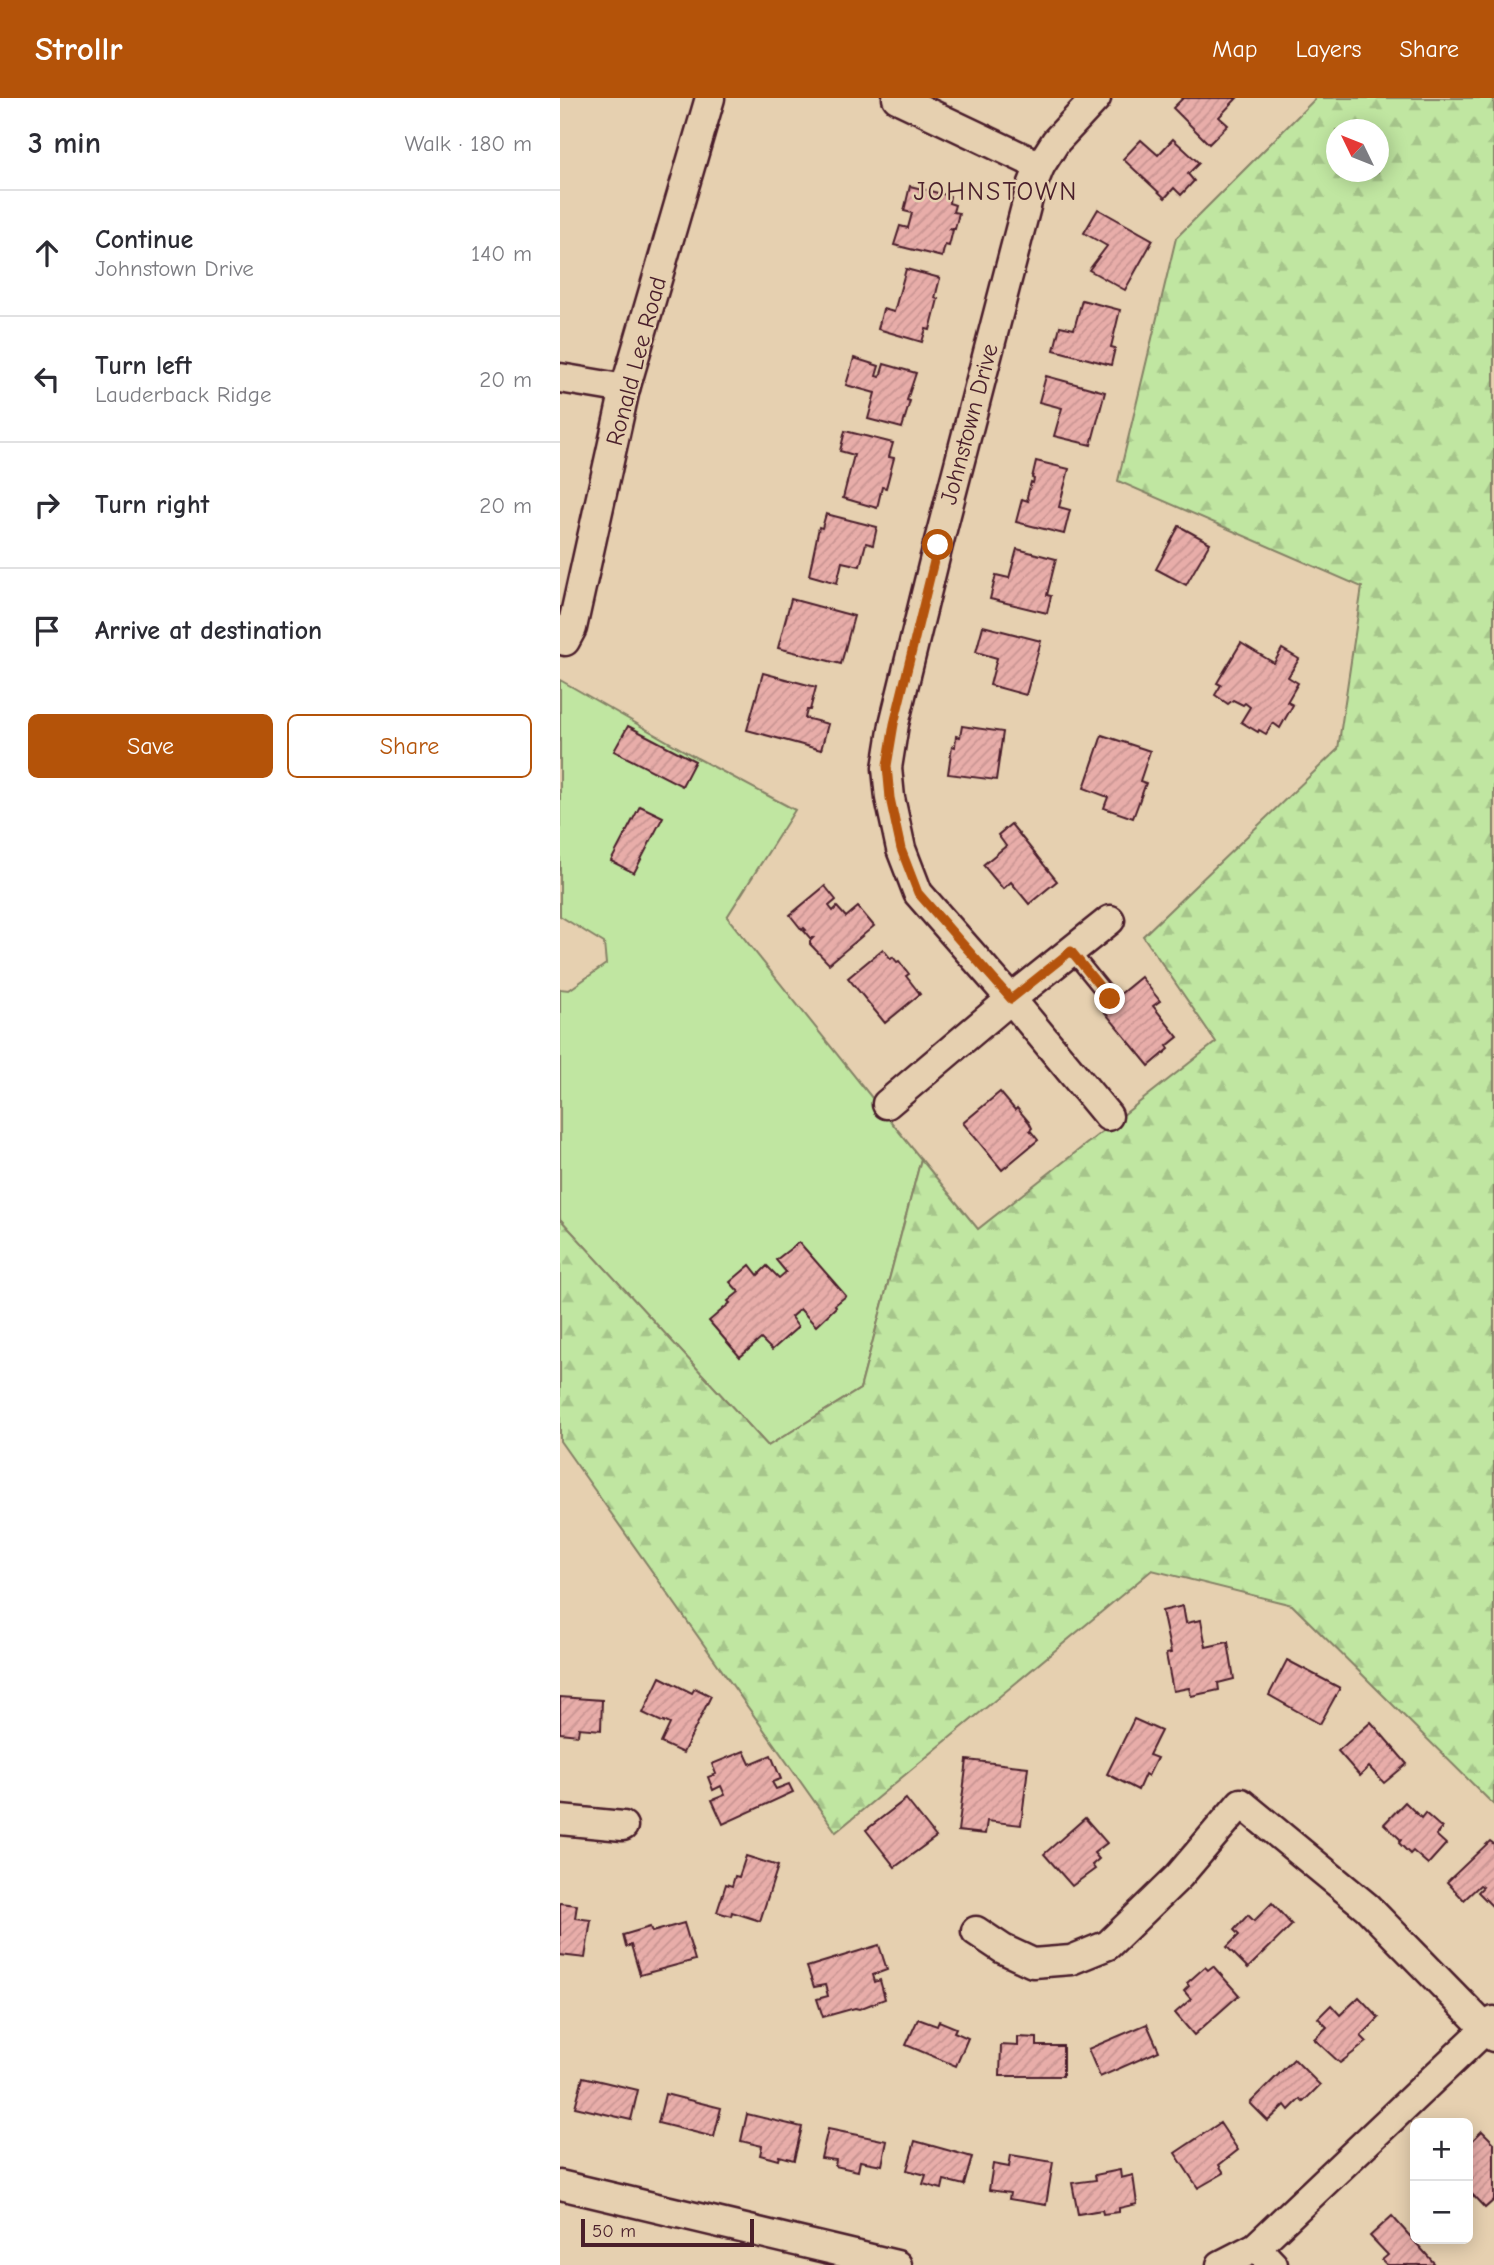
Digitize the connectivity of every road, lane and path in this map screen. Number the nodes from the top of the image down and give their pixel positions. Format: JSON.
{"nodes":[{"id":1,"x":710,"y":98,"type":"edge"},
{"id":2,"x":897,"y":98,"type":"edge"},
{"id":3,"x":1096,"y":98,"type":"edge"},
{"id":4,"x":1040,"y":166,"type":"junction"},
{"id":5,"x":560,"y":377,"type":"edge"},
{"id":6,"x":625,"y":389,"type":"junction"},
{"id":7,"x":566,"y":631,"type":"edge"},
{"id":8,"x":1110,"y":920,"type":"dead end"},
{"id":9,"x":1071,"y":951,"type":"junction"},
{"id":10,"x":1011,"y":999,"type":"junction"},
{"id":11,"x":1110,"y":999,"type":"dead end"},
{"id":12,"x":887,"y":1104,"type":"dead end"},
{"id":13,"x":1108,"y":1116,"type":"dead end"},
{"id":14,"x":560,"y":1820,"type":"edge"},
{"id":15,"x":623,"y":1826,"type":"dead end"},
{"id":16,"x":976,"y":1931,"type":"dead end"},
{"id":17,"x":1491,"y":2029,"type":"edge"},
{"id":18,"x":560,"y":2185,"type":"edge"},
{"id":19,"x":1264,"y":2256,"type":"edge"},
{"id":20,"x":897,"y":2265,"type":"edge"},
{"id":21,"x":1221,"y":2265,"type":"edge"}],
"edges":[{"from":1,"to":6,"type":"street","name":"Ronald Lee Road"},
{"from":2,"to":4,"type":"street"},
{"from":3,"to":4,"type":"street","name":"Johnstown Drive"},
{"from":4,"to":10,"type":"street","name":"Johnstown Drive"},
{"from":5,"to":6,"type":"street"},
{"from":6,"to":7,"type":"street","name":"Ronald Lee Road"},
{"from":8,"to":9,"type":"street"},
{"from":9,"to":10,"type":"street"},
{"from":9,"to":11,"type":"lane"},
{"from":10,"to":12,"type":"street"},
{"from":10,"to":13,"type":"street","name":"Johnstown Drive"},
{"from":14,"to":15,"type":"street"},
{"from":16,"to":17,"type":"street"},
{"from":17,"to":19,"type":"street"},
{"from":18,"to":20,"type":"street"},
{"from":19,"to":21,"type":"street"}]}
